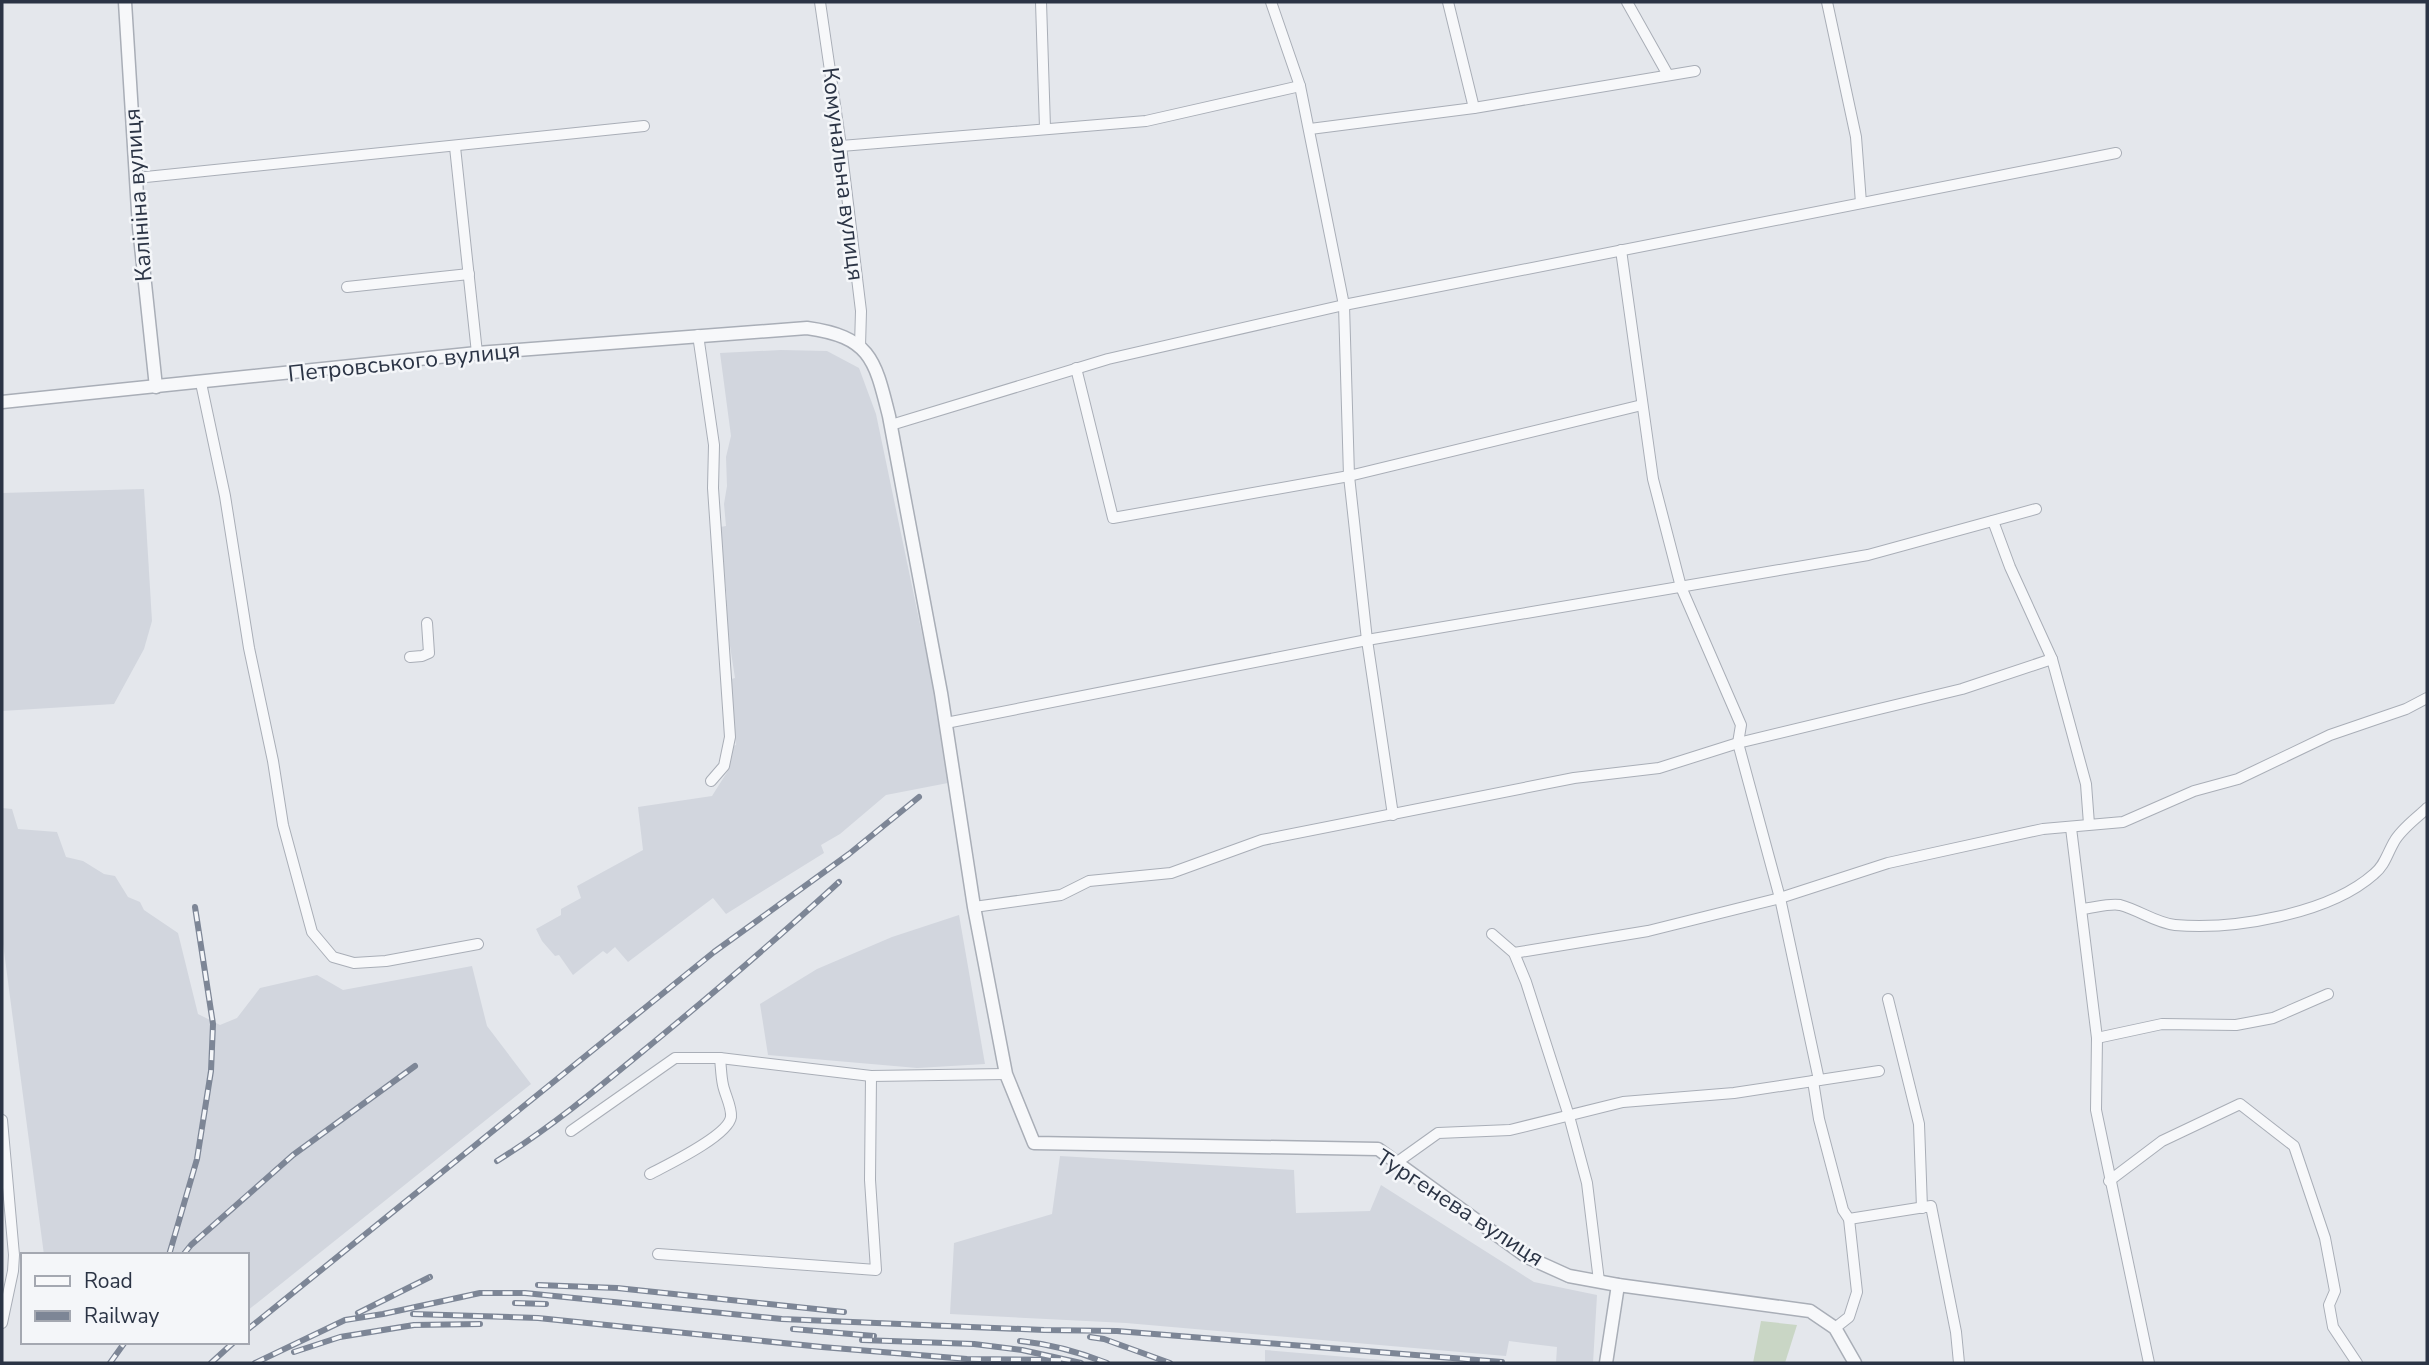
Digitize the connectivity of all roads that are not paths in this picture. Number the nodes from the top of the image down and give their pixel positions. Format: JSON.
{"nodes":[{"id":1,"x":125,"y":2,"type":"edge"},
{"id":2,"x":820,"y":2,"type":"edge"},
{"id":3,"x":1041,"y":2,"type":"edge"},
{"id":4,"x":1271,"y":2,"type":"edge"},
{"id":5,"x":1448,"y":2,"type":"edge"},
{"id":6,"x":1628,"y":2,"type":"edge"},
{"id":7,"x":1827,"y":2,"type":"edge"},
{"id":8,"x":1695,"y":71,"type":"dead end"},
{"id":9,"x":1668,"y":75,"type":"junction"},
{"id":10,"x":1300,"y":86,"type":"junction"},
{"id":11,"x":1474,"y":107,"type":"junction"},
{"id":12,"x":644,"y":126,"type":"dead end"},
{"id":13,"x":1045,"y":128,"type":"junction"},
{"id":14,"x":1310,"y":129,"type":"junction"},
{"id":15,"x":841,"y":146,"type":"junction"},
{"id":16,"x":455,"y":147,"type":"junction"},
{"id":17,"x":2116,"y":153,"type":"dead end"},
{"id":18,"x":136,"y":178,"type":"junction"},
{"id":19,"x":1861,"y":203,"type":"junction"},
{"id":20,"x":1620,"y":250,"type":"junction"},
{"id":21,"x":469,"y":274,"type":"junction"},
{"id":22,"x":347,"y":286,"type":"dead end"},
{"id":23,"x":1344,"y":304,"type":"junction"},
{"id":24,"x":698,"y":335,"type":"junction"},
{"id":25,"x":860,"y":346,"type":"junction"},
{"id":26,"x":477,"y":353,"type":"junction"},
{"id":27,"x":1076,"y":368,"type":"junction"},
{"id":28,"x":201,"y":383,"type":"junction"},
{"id":29,"x":156,"y":387,"type":"junction"},
{"id":30,"x":2,"y":402,"type":"edge"},
{"id":31,"x":1643,"y":405,"type":"junction"},
{"id":32,"x":891,"y":425,"type":"junction"},
{"id":33,"x":1349,"y":476,"type":"junction"},
{"id":34,"x":2036,"y":509,"type":"dead end"},
{"id":35,"x":1993,"y":521,"type":"junction"},
{"id":36,"x":1681,"y":587,"type":"junction"},
{"id":37,"x":427,"y":623,"type":"dead end"},
{"id":38,"x":1367,"y":639,"type":"junction"},
{"id":39,"x":410,"y":657,"type":"dead end"},
{"id":40,"x":2052,"y":659,"type":"junction"},
{"id":41,"x":2427,"y":698,"type":"edge"},
{"id":42,"x":946,"y":723,"type":"junction"},
{"id":43,"x":1738,"y":743,"type":"junction"},
{"id":44,"x":711,"y":780,"type":"dead end"},
{"id":45,"x":2427,"y":808,"type":"edge"},
{"id":46,"x":1393,"y":815,"type":"junction"},
{"id":47,"x":2089,"y":824,"type":"junction"},
{"id":48,"x":2071,"y":828,"type":"junction"},
{"id":49,"x":1780,"y":898,"type":"junction"},
{"id":50,"x":974,"y":906,"type":"junction"},
{"id":51,"x":2082,"y":909,"type":"junction"},
{"id":52,"x":1492,"y":934,"type":"dead end"},
{"id":53,"x":478,"y":944,"type":"dead end"},
{"id":54,"x":1514,"y":953,"type":"junction"},
{"id":55,"x":2328,"y":994,"type":"dead end"},
{"id":56,"x":1888,"y":999,"type":"dead end"},
{"id":57,"x":2098,"y":1038,"type":"junction"},
{"id":58,"x":720,"y":1058,"type":"junction"},
{"id":59,"x":1879,"y":1071,"type":"dead end"},
{"id":60,"x":1006,"y":1074,"type":"junction"},
{"id":61,"x":871,"y":1076,"type":"junction"},
{"id":62,"x":1816,"y":1080,"type":"junction"},
{"id":63,"x":1569,"y":1116,"type":"junction"},
{"id":64,"x":2,"y":1120,"type":"edge"},
{"id":65,"x":571,"y":1131,"type":"dead end"},
{"id":66,"x":1396,"y":1163,"type":"junction"},
{"id":67,"x":650,"y":1174,"type":"dead end"},
{"id":68,"x":2109,"y":1181,"type":"junction"},
{"id":69,"x":1922,"y":1208,"type":"junction"},
{"id":70,"x":1849,"y":1219,"type":"junction"},
{"id":71,"x":658,"y":1254,"type":"dead end"},
{"id":72,"x":1599,"y":1281,"type":"junction"},
{"id":73,"x":1618,"y":1285,"type":"junction"},
{"id":74,"x":2,"y":1323,"type":"edge"},
{"id":75,"x":1835,"y":1328,"type":"junction"},
{"id":76,"x":1606,"y":1363,"type":"edge"},
{"id":77,"x":1855,"y":1363,"type":"edge"},
{"id":78,"x":1959,"y":1363,"type":"edge"},
{"id":79,"x":2149,"y":1363,"type":"edge"},
{"id":80,"x":2357,"y":1363,"type":"edge"}],
"edges":[{"from":1,"to":18,"type":"street","name":"Калініна вулиця"},
{"from":2,"to":15,"type":"street","name":"Комунальна вулиця"},
{"from":3,"to":13,"type":"street"},
{"from":4,"to":10,"type":"street"},
{"from":5,"to":11,"type":"street"},
{"from":6,"to":9,"type":"street"},
{"from":7,"to":19,"type":"street"},
{"from":8,"to":9,"type":"street"},
{"from":9,"to":11,"type":"street"},
{"from":10,"to":13,"type":"street"},
{"from":10,"to":14,"type":"street"},
{"from":11,"to":14,"type":"street"},
{"from":12,"to":16,"type":"street"},
{"from":13,"to":15,"type":"street"},
{"from":14,"to":23,"type":"street"},
{"from":15,"to":25,"type":"street","name":"Комунальна вулиця"},
{"from":16,"to":18,"type":"street"},
{"from":16,"to":21,"type":"street"},
{"from":17,"to":19,"type":"street"},
{"from":18,"to":29,"type":"street","name":"Калініна вулиця"},
{"from":19,"to":20,"type":"street"},
{"from":20,"to":23,"type":"street"},
{"from":20,"to":31,"type":"street"},
{"from":21,"to":22,"type":"street"},
{"from":21,"to":26,"type":"street"},
{"from":23,"to":27,"type":"street"},
{"from":23,"to":33,"type":"street"},
{"from":24,"to":25,"type":"street","name":"Петровського вулиця"},
{"from":24,"to":26,"type":"street","name":"Петровського вулиця"},
{"from":24,"to":44,"type":"street"},
{"from":25,"to":32,"type":"street"},
{"from":26,"to":28,"type":"street","name":"Петровського вулиця"},
{"from":27,"to":32,"type":"street"},
{"from":27,"to":33,"type":"street"},
{"from":28,"to":29,"type":"street","name":"Петровського вулиця"},
{"from":28,"to":53,"type":"street"},
{"from":29,"to":30,"type":"street","name":"Петровського вулиця"},
{"from":31,"to":33,"type":"street"},
{"from":31,"to":36,"type":"street"},
{"from":32,"to":42,"type":"street"},
{"from":33,"to":38,"type":"street"},
{"from":34,"to":35,"type":"street"},
{"from":35,"to":36,"type":"street"},
{"from":35,"to":40,"type":"street"},
{"from":36,"to":38,"type":"street"},
{"from":36,"to":43,"type":"street"},
{"from":37,"to":39,"type":"street"},
{"from":38,"to":42,"type":"street"},
{"from":38,"to":46,"type":"street"},
{"from":40,"to":43,"type":"street"},
{"from":40,"to":47,"type":"street"},
{"from":41,"to":47,"type":"street"},
{"from":42,"to":50,"type":"street"},
{"from":43,"to":46,"type":"street"},
{"from":43,"to":49,"type":"street"},
{"from":45,"to":51,"type":"street"},
{"from":46,"to":50,"type":"street"},
{"from":47,"to":48,"type":"street"},
{"from":48,"to":49,"type":"street"},
{"from":48,"to":51,"type":"street"},
{"from":49,"to":54,"type":"street"},
{"from":49,"to":62,"type":"street"},
{"from":50,"to":60,"type":"street"},
{"from":51,"to":57,"type":"street"},
{"from":52,"to":54,"type":"street"},
{"from":54,"to":63,"type":"street"},
{"from":55,"to":57,"type":"street"},
{"from":56,"to":69,"type":"street"},
{"from":57,"to":68,"type":"street"},
{"from":58,"to":61,"type":"street"},
{"from":58,"to":65,"type":"street"},
{"from":58,"to":67,"type":"street"},
{"from":59,"to":62,"type":"street"},
{"from":60,"to":61,"type":"street"},
{"from":60,"to":66,"type":"street","name":"Тургенева вулиця"},
{"from":61,"to":71,"type":"street"},
{"from":62,"to":63,"type":"street"},
{"from":62,"to":70,"type":"street"},
{"from":63,"to":66,"type":"street"},
{"from":63,"to":72,"type":"street"},
{"from":64,"to":74,"type":"street"},
{"from":66,"to":72,"type":"street","name":"Тургенева вулиця"},
{"from":68,"to":79,"type":"street"},
{"from":68,"to":80,"type":"street"},
{"from":69,"to":70,"type":"street"},
{"from":69,"to":78,"type":"street"},
{"from":70,"to":75,"type":"street"},
{"from":72,"to":73,"type":"street","name":"Тургенева вулиця"},
{"from":73,"to":75,"type":"street","name":"Тургенева вулиця"},
{"from":73,"to":76,"type":"street"},
{"from":75,"to":77,"type":"street","name":"Тургенева вулиця"}]}
